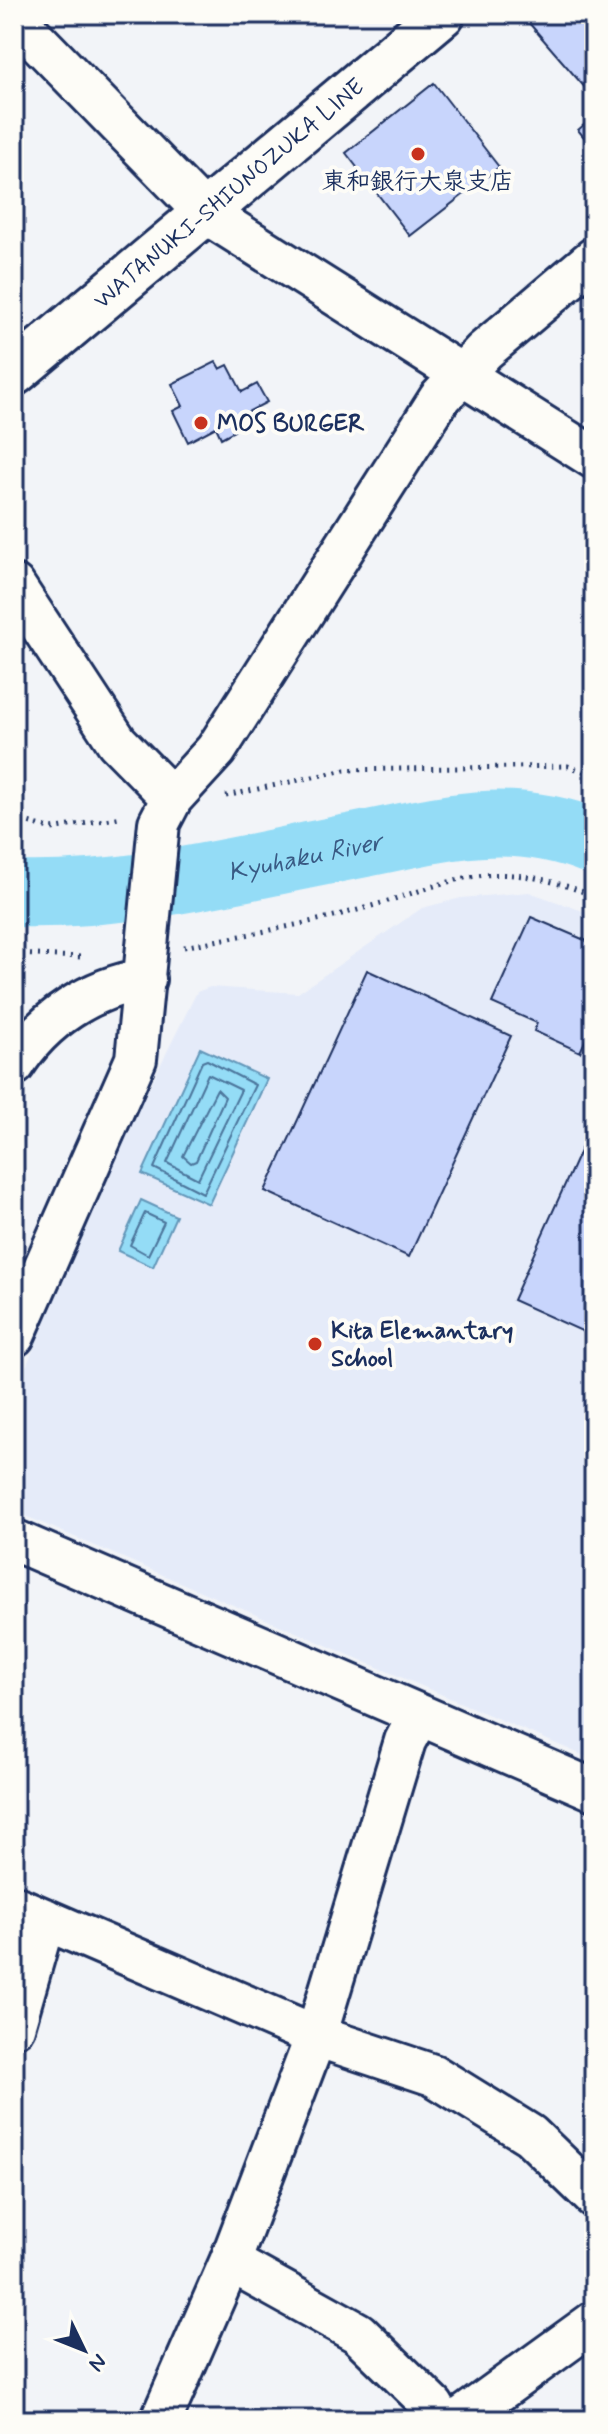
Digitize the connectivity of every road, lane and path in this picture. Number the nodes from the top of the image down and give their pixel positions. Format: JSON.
{"nodes":[{"id":1,"x":442,"y":14,"type":"edge"},
{"id":2,"x":14,"y":17,"type":"edge"},
{"id":3,"x":204,"y":212,"type":"junction"},
{"id":4,"x":594,"y":258,"type":"edge"},
{"id":5,"x":14,"y":373,"type":"edge"},
{"id":6,"x":459,"y":374,"type":"junction"},
{"id":7,"x":594,"y":458,"type":"edge"},
{"id":8,"x":14,"y":585,"type":"edge"},
{"id":9,"x":594,"y":775,"type":"edge"},
{"id":10,"x":225,"y":797,"type":"dead end"},
{"id":11,"x":165,"y":810,"type":"junction"},
{"id":12,"x":14,"y":818,"type":"edge"},
{"id":13,"x":594,"y":896,"type":"edge"},
{"id":14,"x":155,"y":951,"type":"junction"},
{"id":15,"x":14,"y":954,"type":"edge"},
{"id":16,"x":96,"y":959,"type":"dead end"},
{"id":17,"x":14,"y":1065,"type":"edge"},
{"id":18,"x":14,"y":1336,"type":"edge"},
{"id":19,"x":14,"y":1540,"type":"edge"},
{"id":20,"x":419,"y":1715,"type":"junction"},
{"id":21,"x":594,"y":1790,"type":"edge"},
{"id":22,"x":29,"y":1913,"type":"edge"},
{"id":23,"x":14,"y":2027,"type":"edge"},
{"id":24,"x":316,"y":2036,"type":"junction"},
{"id":25,"x":594,"y":2197,"type":"edge"},
{"id":26,"x":230,"y":2262,"type":"junction"},
{"id":27,"x":594,"y":2322,"type":"edge"},
{"id":28,"x":161,"y":2420,"type":"edge"},
{"id":29,"x":441,"y":2420,"type":"edge"},
{"id":30,"x":459,"y":2420,"type":"edge"}],
"edges":[{"from":1,"to":3,"type":"main road","name":"WATANUKI-SHIUNOZUKA LINE"},
{"from":2,"to":3,"type":"street"},
{"from":3,"to":5,"type":"main road","name":"WATANUKI-SHIUNOZUKA LINE"},
{"from":3,"to":6,"type":"street"},
{"from":4,"to":6,"type":"street"},
{"from":6,"to":7,"type":"street"},
{"from":6,"to":11,"type":"street"},
{"from":8,"to":11,"type":"street"},
{"from":9,"to":10,"type":"path"},
{"from":11,"to":12,"type":"path"},
{"from":11,"to":14,"type":"street"},
{"from":13,"to":14,"type":"path"},
{"from":14,"to":17,"type":"street"},
{"from":14,"to":18,"type":"street"},
{"from":15,"to":16,"type":"path"},
{"from":19,"to":20,"type":"street"},
{"from":20,"to":21,"type":"street"},
{"from":20,"to":24,"type":"street"},
{"from":22,"to":23,"type":"street"},
{"from":22,"to":24,"type":"street"},
{"from":24,"to":25,"type":"street"},
{"from":24,"to":26,"type":"street"},
{"from":26,"to":28,"type":"street"},
{"from":26,"to":29,"type":"street"},
{"from":27,"to":30,"type":"street"}]}
